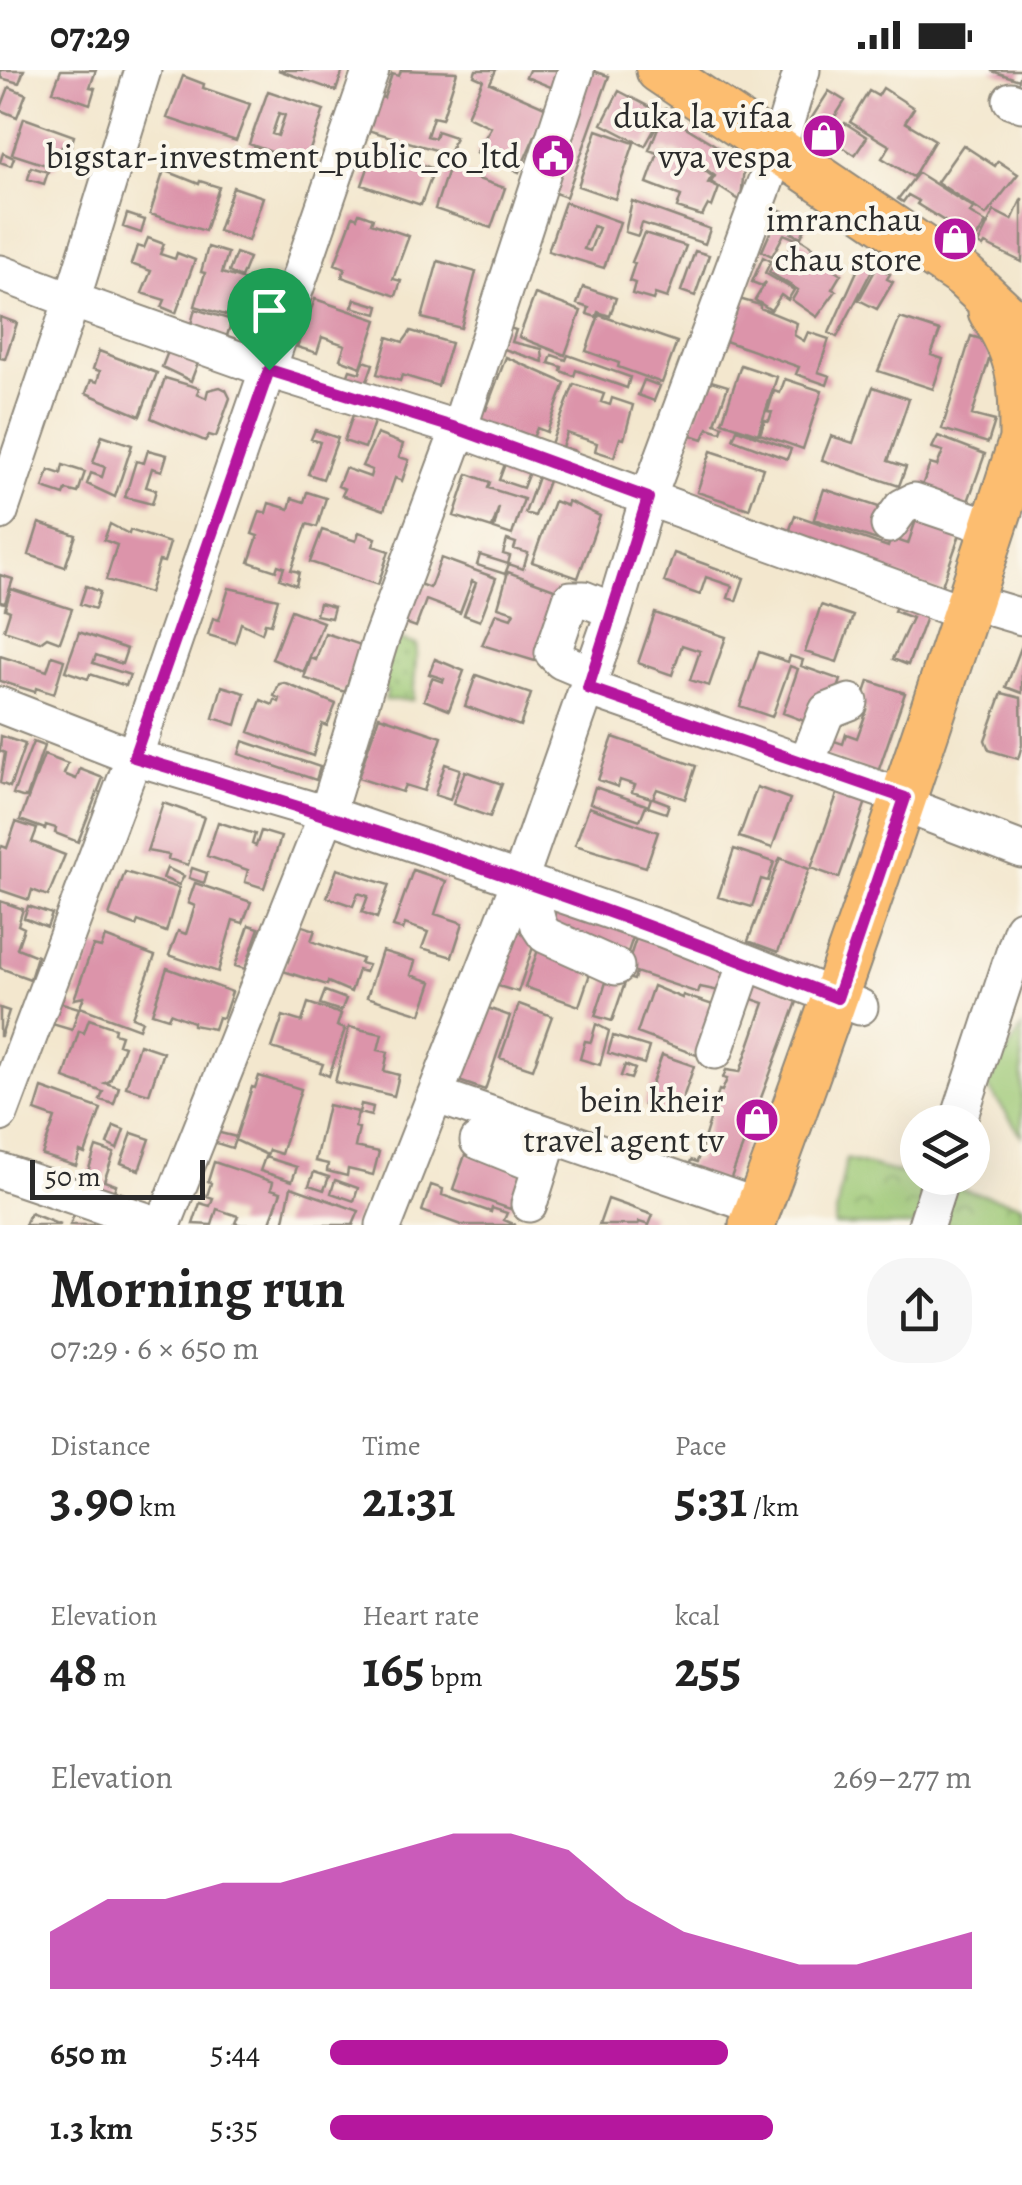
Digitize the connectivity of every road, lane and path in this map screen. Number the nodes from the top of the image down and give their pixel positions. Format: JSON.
{"nodes":[{"id":1,"x":144,"y":70,"type":"edge"},
{"id":2,"x":371,"y":70,"type":"edge"},
{"id":3,"x":576,"y":70,"type":"edge"},
{"id":4,"x":660,"y":70,"type":"edge"},
{"id":5,"x":802,"y":70,"type":"edge"},
{"id":6,"x":778,"y":148,"type":"junction"},
{"id":7,"x":0,"y":273,"type":"edge"},
{"id":8,"x":964,"y":276,"type":"junction"},
{"id":9,"x":1022,"y":288,"type":"edge"},
{"id":10,"x":72,"y":300,"type":"junction"},
{"id":11,"x":1022,"y":302,"type":"edge"},
{"id":12,"x":1022,"y":330,"type":"edge"},
{"id":13,"x":269,"y":370,"type":"junction"},
{"id":14,"x":459,"y":429,"type":"junction"},
{"id":15,"x":1022,"y":440,"type":"edge"},
{"id":16,"x":648,"y":498,"type":"junction"},
{"id":17,"x":0,"y":512,"type":"edge"},
{"id":18,"x":888,"y":526,"type":"dead end"},
{"id":19,"x":1008,"y":528,"type":"edge"},
{"id":20,"x":995,"y":613,"type":"edge"},
{"id":21,"x":590,"y":681,"type":"junction"},
{"id":22,"x":850,"y":702,"type":"dead end"},
{"id":23,"x":0,"y":705,"type":"edge"},
{"id":24,"x":134,"y":757,"type":"junction"},
{"id":25,"x":806,"y":764,"type":"junction"},
{"id":26,"x":915,"y":806,"type":"junction"},
{"id":27,"x":328,"y":814,"type":"junction"},
{"id":28,"x":1022,"y":850,"type":"edge"},
{"id":29,"x":517,"y":888,"type":"junction"},
{"id":30,"x":1022,"y":928,"type":"edge"},
{"id":31,"x":746,"y":962,"type":"junction"},
{"id":32,"x":616,"y":966,"type":"dead end"},
{"id":33,"x":849,"y":1002,"type":"junction"},
{"id":34,"x":715,"y":1051,"type":"dead end"},
{"id":35,"x":435,"y":1095,"type":"junction"},
{"id":36,"x":964,"y":1105,"type":"edge"},
{"id":37,"x":0,"y":1114,"type":"edge"},
{"id":38,"x":478,"y":1141,"type":"dead end"},
{"id":39,"x":546,"y":1150,"type":"junction"},
{"id":40,"x":0,"y":1172,"type":"edge"},
{"id":41,"x":935,"y":1195,"type":"edge"},
{"id":42,"x":529,"y":1204,"type":"dead end"},
{"id":43,"x":764,"y":1219,"type":"edge"},
{"id":44,"x":161,"y":1225,"type":"edge"},
{"id":45,"x":384,"y":1225,"type":"edge"},
{"id":46,"x":926,"y":1225,"type":"edge"}],
"edges":[{"from":1,"to":10,"type":"street"},
{"from":2,"to":13,"type":"street"},
{"from":3,"to":14,"type":"street"},
{"from":4,"to":6,"type":"main road"},
{"from":5,"to":6,"type":"street"},
{"from":6,"to":8,"type":"main road"},
{"from":6,"to":16,"type":"street"},
{"from":7,"to":10,"type":"street"},
{"from":8,"to":9,"type":"main road"},
{"from":8,"to":11,"type":"main road"},
{"from":8,"to":12,"type":"main road"},
{"from":8,"to":15,"type":"main road"},
{"from":10,"to":13,"type":"street"},
{"from":10,"to":17,"type":"street"},
{"from":13,"to":14,"type":"street"},
{"from":13,"to":24,"type":"street"},
{"from":14,"to":16,"type":"street"},
{"from":14,"to":27,"type":"street"},
{"from":15,"to":19,"type":"main road"},
{"from":16,"to":20,"type":"street"},
{"from":16,"to":21,"type":"street"},
{"from":18,"to":19,"type":"street"},
{"from":19,"to":20,"type":"main road"},
{"from":20,"to":26,"type":"main road"},
{"from":21,"to":25,"type":"street"},
{"from":21,"to":29,"type":"street"},
{"from":22,"to":25,"type":"street"},
{"from":23,"to":24,"type":"street"},
{"from":24,"to":27,"type":"street"},
{"from":24,"to":37,"type":"street"},
{"from":25,"to":26,"type":"street"},
{"from":26,"to":28,"type":"street"},
{"from":26,"to":33,"type":"main road"},
{"from":27,"to":29,"type":"street"},
{"from":27,"to":44,"type":"street"},
{"from":29,"to":31,"type":"street"},
{"from":29,"to":32,"type":"street"},
{"from":29,"to":35,"type":"street"},
{"from":30,"to":36,"type":"street"},
{"from":31,"to":33,"type":"street"},
{"from":31,"to":34,"type":"street"},
{"from":33,"to":43,"type":"main road"},
{"from":35,"to":39,"type":"street"},
{"from":35,"to":45,"type":"street"},
{"from":38,"to":39,"type":"street"},
{"from":39,"to":42,"type":"street"},
{"from":39,"to":43,"type":"street"},
{"from":40,"to":44,"type":"street"},
{"from":41,"to":46,"type":"street"}]}
